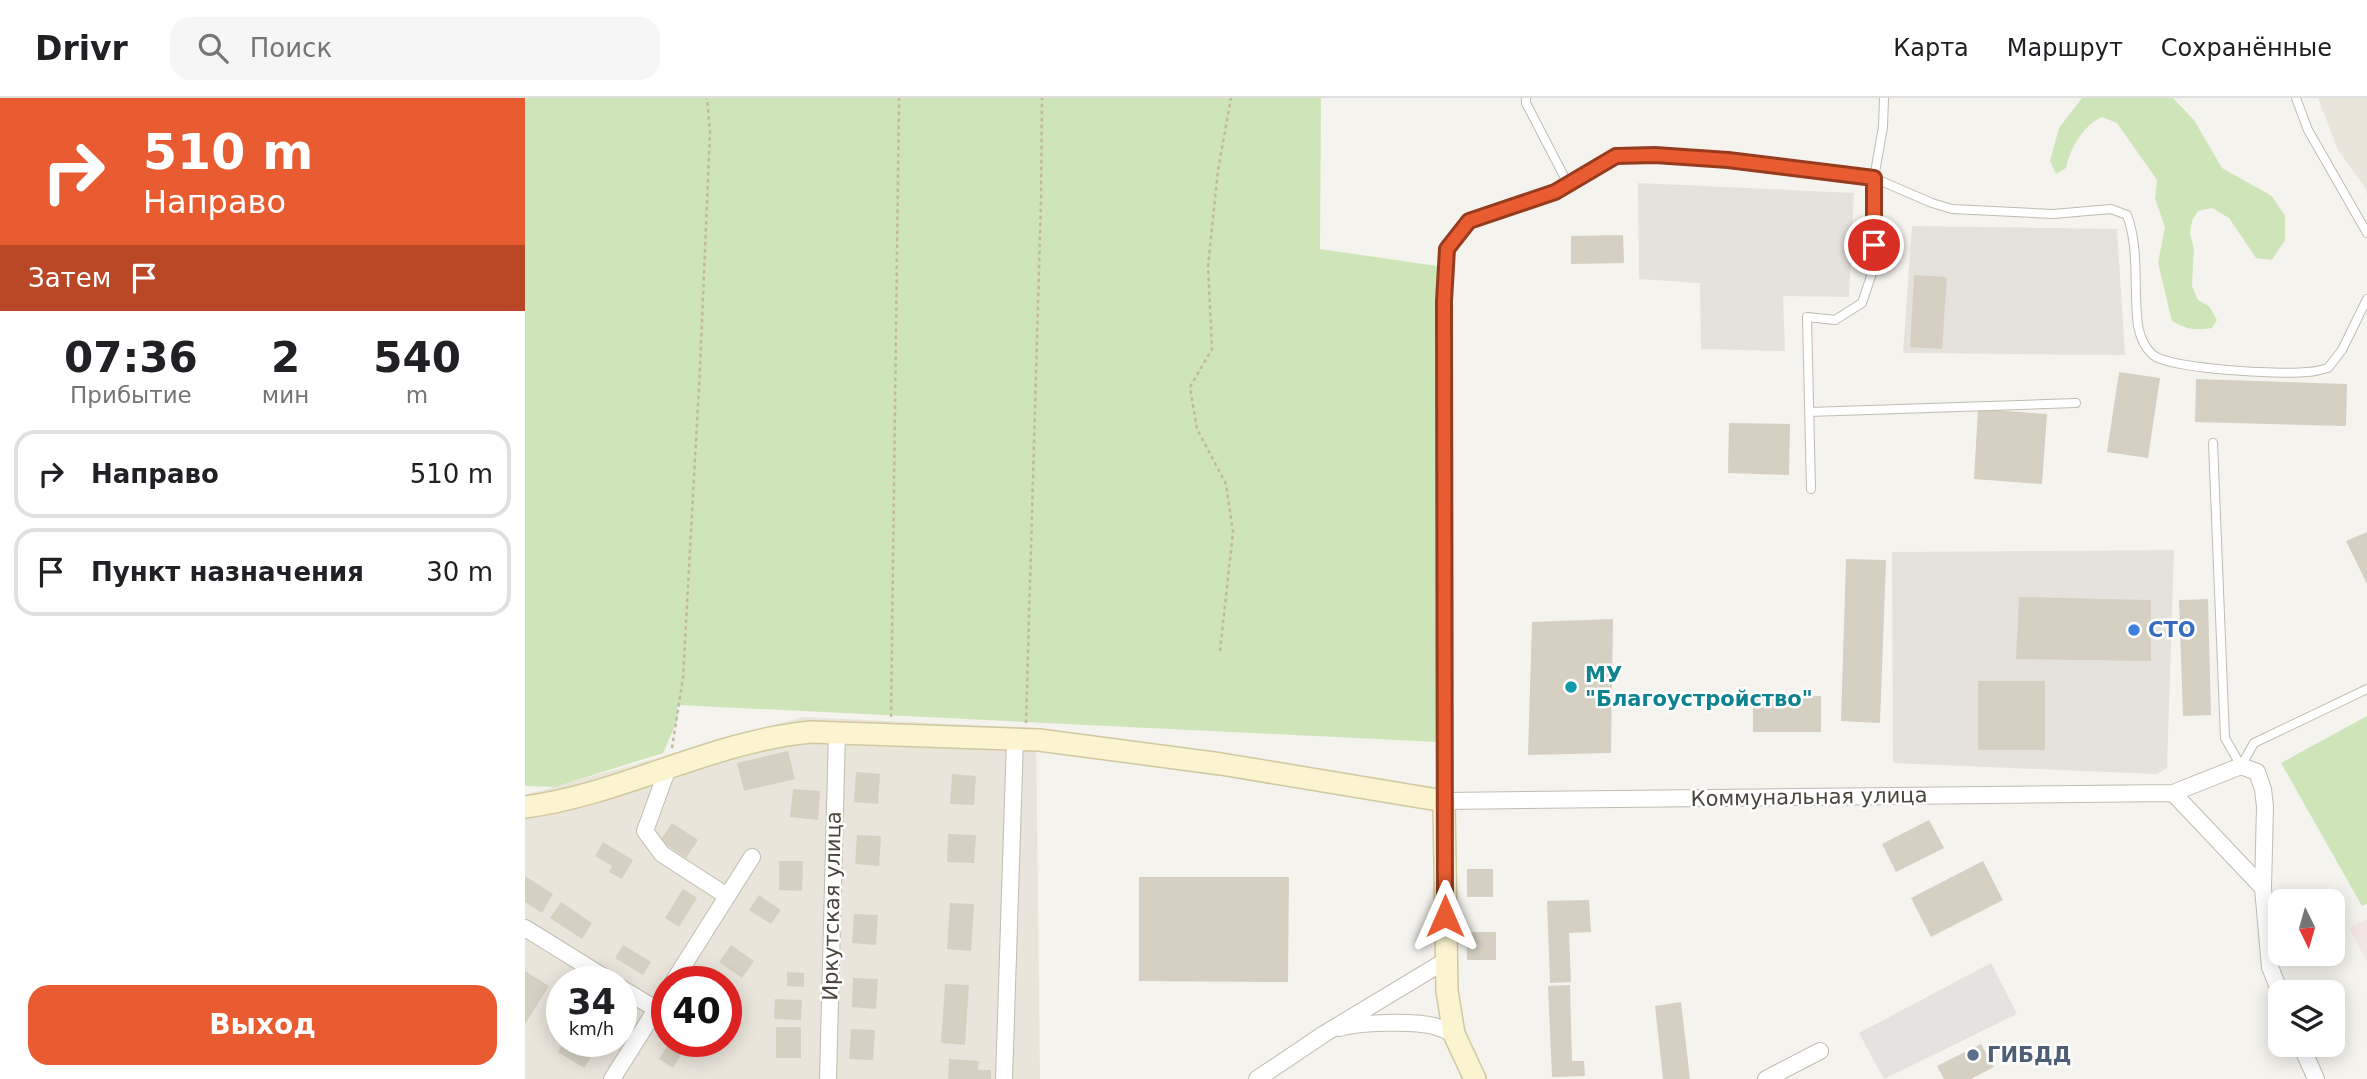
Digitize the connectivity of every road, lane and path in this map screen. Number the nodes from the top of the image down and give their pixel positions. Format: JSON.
{"nodes":[{"id":1,"x":707,"y":98,"type":"edge"},
{"id":2,"x":899,"y":98,"type":"edge"},
{"id":3,"x":1042,"y":98,"type":"edge"},
{"id":4,"x":1231,"y":98,"type":"edge"},
{"id":5,"x":1526,"y":98,"type":"edge"},
{"id":6,"x":1884,"y":98,"type":"edge"},
{"id":7,"x":2296,"y":98,"type":"edge"},
{"id":8,"x":1874,"y":178,"type":"junction"},
{"id":9,"x":1569,"y":184,"type":"junction"},
{"id":10,"x":2367,"y":233,"type":"edge"},
{"id":11,"x":2367,"y":299,"type":"edge"},
{"id":12,"x":2075,"y":403,"type":"dead end"},
{"id":13,"x":1809,"y":412,"type":"junction"},
{"id":14,"x":2213,"y":443,"type":"dead end"},
{"id":15,"x":1811,"y":489,"type":"dead end"},
{"id":16,"x":1220,"y":651,"type":"dead end"},
{"id":17,"x":2367,"y":689,"type":"edge"},
{"id":18,"x":837,"y":732,"type":"junction"},
{"id":19,"x":891,"y":734,"type":"junction"},
{"id":20,"x":1020,"y":740,"type":"junction"},
{"id":21,"x":2241,"y":766,"type":"junction"},
{"id":22,"x":669,"y":768,"type":"junction"},
{"id":23,"x":2173,"y":793,"type":"junction"},
{"id":24,"x":1444,"y":801,"type":"junction"},
{"id":25,"x":525,"y":807,"type":"edge"},
{"id":26,"x":752,"y":857,"type":"dead end"},
{"id":27,"x":2263,"y":888,"type":"junction"},
{"id":28,"x":727,"y":896,"type":"junction"},
{"id":29,"x":527,"y":933,"type":"edge"},
{"id":30,"x":1445,"y":961,"type":"junction"},
{"id":31,"x":584,"y":966,"type":"edge"},
{"id":32,"x":683,"y":966,"type":"edge"},
{"id":33,"x":2275,"y":980,"type":"edge"},
{"id":34,"x":651,"y":1017,"type":"edge"},
{"id":35,"x":1324,"y":1034,"type":"junction"},
{"id":36,"x":1454,"y":1034,"type":"junction"},
{"id":37,"x":1820,"y":1051,"type":"dead end"},
{"id":38,"x":2306,"y":1057,"type":"edge"},
{"id":39,"x":612,"y":1079,"type":"edge"},
{"id":40,"x":828,"y":1079,"type":"edge"},
{"id":41,"x":1004,"y":1079,"type":"edge"},
{"id":42,"x":1257,"y":1079,"type":"edge"},
{"id":43,"x":1475,"y":1079,"type":"edge"},
{"id":44,"x":1766,"y":1079,"type":"edge"},
{"id":45,"x":2316,"y":1079,"type":"edge"}],
"edges":[{"from":1,"to":22,"type":"path"},
{"from":2,"to":19,"type":"path"},
{"from":3,"to":20,"type":"path"},
{"from":4,"to":16,"type":"path"},
{"from":5,"to":9,"type":"lane"},
{"from":6,"to":8,"type":"lane"},
{"from":7,"to":10,"type":"lane"},
{"from":8,"to":9,"type":"lane"},
{"from":8,"to":11,"type":"lane"},
{"from":8,"to":13,"type":"lane"},
{"from":9,"to":24,"type":"lane"},
{"from":12,"to":13,"type":"lane"},
{"from":13,"to":15,"type":"lane"},
{"from":14,"to":21,"type":"lane"},
{"from":17,"to":21,"type":"lane"},
{"from":18,"to":19,"type":"street"},
{"from":18,"to":22,"type":"street"},
{"from":18,"to":40,"type":"street","name":"Иркутская улица"},
{"from":19,"to":20,"type":"street"},
{"from":20,"to":24,"type":"street"},
{"from":20,"to":41,"type":"street"},
{"from":21,"to":23,"type":"street"},
{"from":21,"to":27,"type":"street"},
{"from":22,"to":25,"type":"street"},
{"from":22,"to":28,"type":"street"},
{"from":23,"to":24,"type":"street","name":"Коммунальная улица"},
{"from":23,"to":27,"type":"street"},
{"from":24,"to":30,"type":"street"},
{"from":26,"to":28,"type":"street"},
{"from":27,"to":33,"type":"street"},
{"from":28,"to":32,"type":"street"},
{"from":29,"to":31,"type":"street"},
{"from":30,"to":35,"type":"street"},
{"from":30,"to":36,"type":"street"},
{"from":34,"to":39,"type":"street"},
{"from":35,"to":36,"type":"street"},
{"from":35,"to":42,"type":"street"},
{"from":36,"to":43,"type":"street"},
{"from":37,"to":44,"type":"street"},
{"from":38,"to":45,"type":"street"}]}
